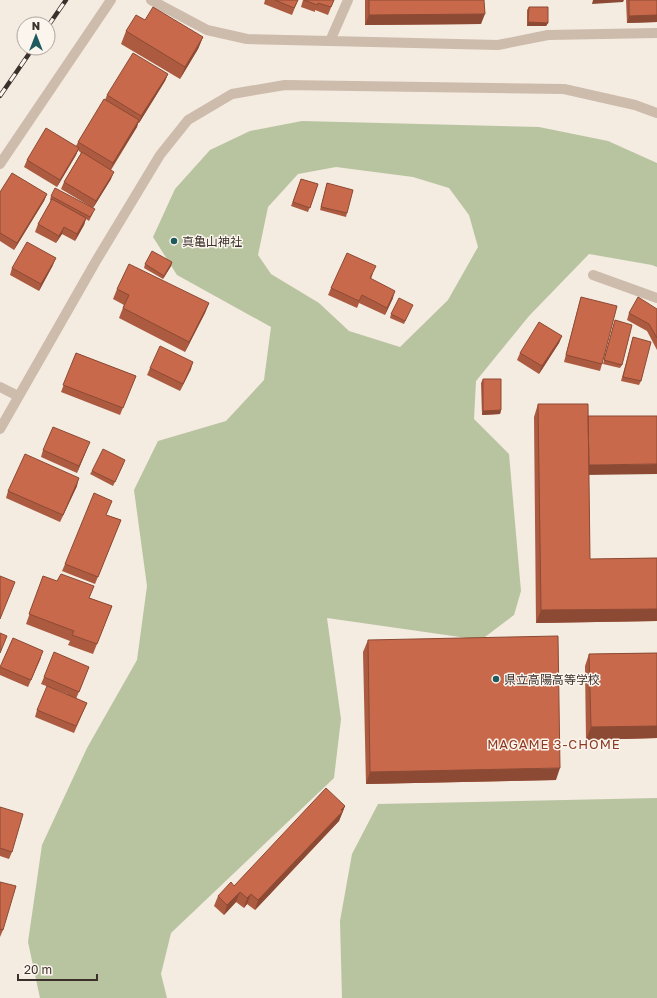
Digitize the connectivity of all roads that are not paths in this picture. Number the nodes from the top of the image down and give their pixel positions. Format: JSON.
{"nodes":[{"id":1,"x":111,"y":0,"type":"edge"},
{"id":2,"x":151,"y":0,"type":"edge"},
{"id":3,"x":348,"y":0,"type":"edge"},
{"id":4,"x":657,"y":33,"type":"edge"},
{"id":5,"x":330,"y":41,"type":"junction"},
{"id":6,"x":657,"y":113,"type":"edge"},
{"id":7,"x":0,"y":164,"type":"edge"},
{"id":8,"x":593,"y":275,"type":"dead end"},
{"id":9,"x":657,"y":298,"type":"edge"},
{"id":10,"x":0,"y":387,"type":"edge"},
{"id":11,"x":18,"y":396,"type":"junction"},
{"id":12,"x":0,"y":429,"type":"edge"}],
"edges":[{"from":1,"to":7,"type":"street"},
{"from":2,"to":5,"type":"street"},
{"from":3,"to":5,"type":"street"},
{"from":4,"to":5,"type":"street"},
{"from":6,"to":11,"type":"street"},
{"from":8,"to":9,"type":"street"},
{"from":10,"to":11,"type":"street"},
{"from":11,"to":12,"type":"street"}]}
